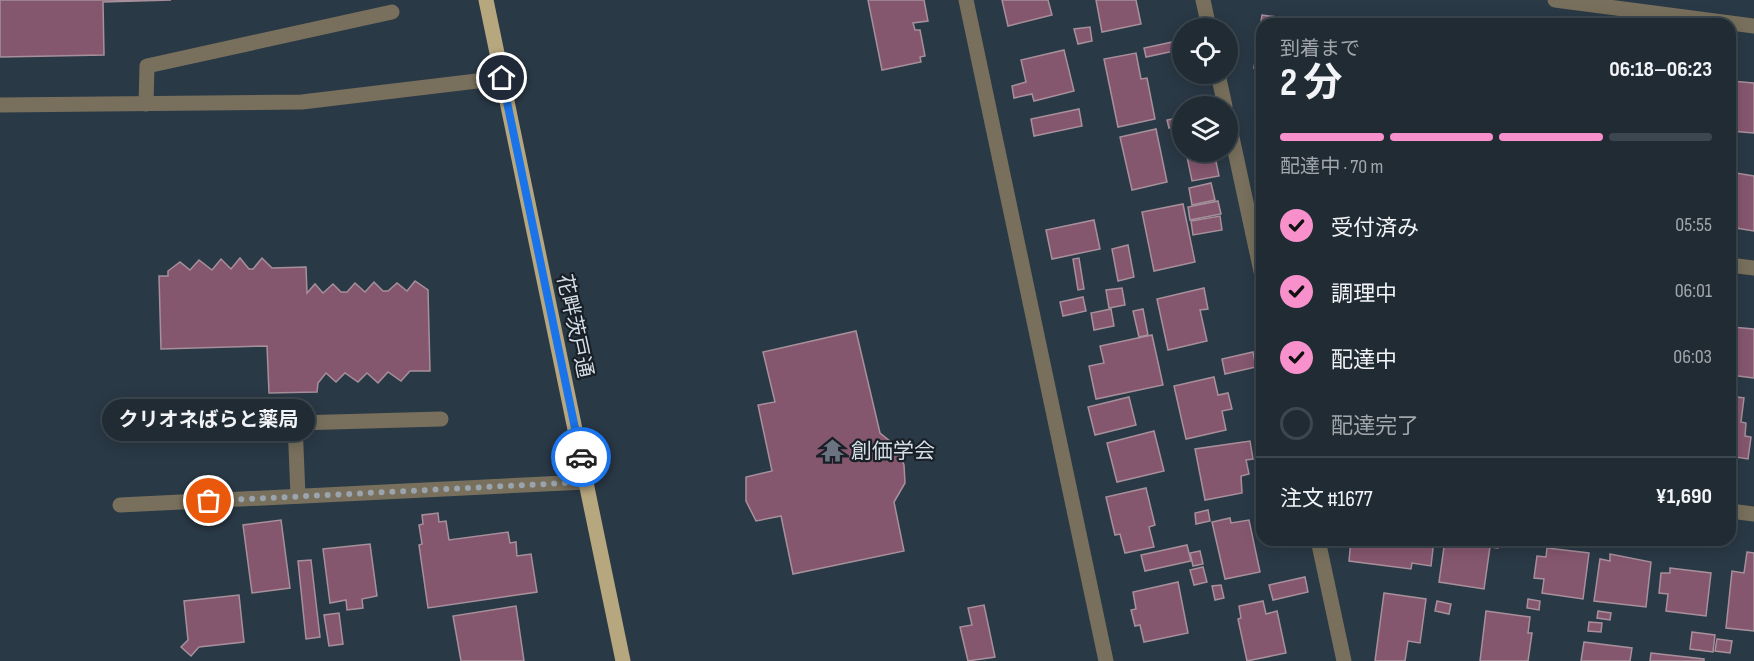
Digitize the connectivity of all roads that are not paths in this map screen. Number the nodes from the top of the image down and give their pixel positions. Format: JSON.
{"nodes":[{"id":1,"x":486,"y":0,"type":"edge"},
{"id":2,"x":966,"y":0,"type":"edge"},
{"id":3,"x":1203,"y":0,"type":"edge"},
{"id":4,"x":1562,"y":0,"type":"edge"},
{"id":5,"x":392,"y":12,"type":"dead end"},
{"id":6,"x":1207,"y":18,"type":"edge"},
{"id":7,"x":1695,"y":18,"type":"edge"},
{"id":8,"x":1736,"y":24,"type":"edge"},
{"id":9,"x":1754,"y":26,"type":"edge"},
{"id":10,"x":502,"y":78,"type":"junction"},
{"id":11,"x":146,"y":104,"type":"junction"},
{"id":12,"x":0,"y":105,"type":"edge"},
{"id":13,"x":1238,"y":153,"type":"edge"},
{"id":14,"x":1254,"y":210,"type":"edge"},
{"id":15,"x":1256,"y":226,"type":"edge"},
{"id":16,"x":1736,"y":266,"type":"edge"},
{"id":17,"x":1754,"y":268,"type":"edge"},
{"id":18,"x":180,"y":409,"type":"dead end"},
{"id":19,"x":441,"y":419,"type":"dead end"},
{"id":20,"x":296,"y":423,"type":"junction"},
{"id":21,"x":586,"y":482,"type":"junction"},
{"id":22,"x":298,"y":496,"type":"junction"},
{"id":23,"x":120,"y":505,"type":"dead end"},
{"id":24,"x":1736,"y":512,"type":"edge"},
{"id":25,"x":1754,"y":514,"type":"edge"},
{"id":26,"x":1319,"y":546,"type":"edge"},
{"id":27,"x":623,"y":661,"type":"edge"},
{"id":28,"x":1106,"y":661,"type":"edge"},
{"id":29,"x":1344,"y":661,"type":"edge"}],
"edges":[{"from":1,"to":10,"type":"main road","name":"花畔茨戸通"},
{"from":2,"to":28,"type":"street"},
{"from":3,"to":6,"type":"street"},
{"from":4,"to":7,"type":"street"},
{"from":5,"to":11,"type":"street"},
{"from":8,"to":9,"type":"street"},
{"from":10,"to":11,"type":"street"},
{"from":10,"to":21,"type":"main road","name":"花畔茨戸通"},
{"from":11,"to":12,"type":"street"},
{"from":13,"to":14,"type":"street"},
{"from":14,"to":15,"type":"street"},
{"from":16,"to":17,"type":"street"},
{"from":18,"to":20,"type":"street"},
{"from":19,"to":20,"type":"street"},
{"from":20,"to":22,"type":"street"},
{"from":21,"to":22,"type":"street"},
{"from":21,"to":27,"type":"main road","name":"花畔茨戸通"},
{"from":22,"to":23,"type":"street"},
{"from":24,"to":25,"type":"street"},
{"from":26,"to":29,"type":"street"}]}
